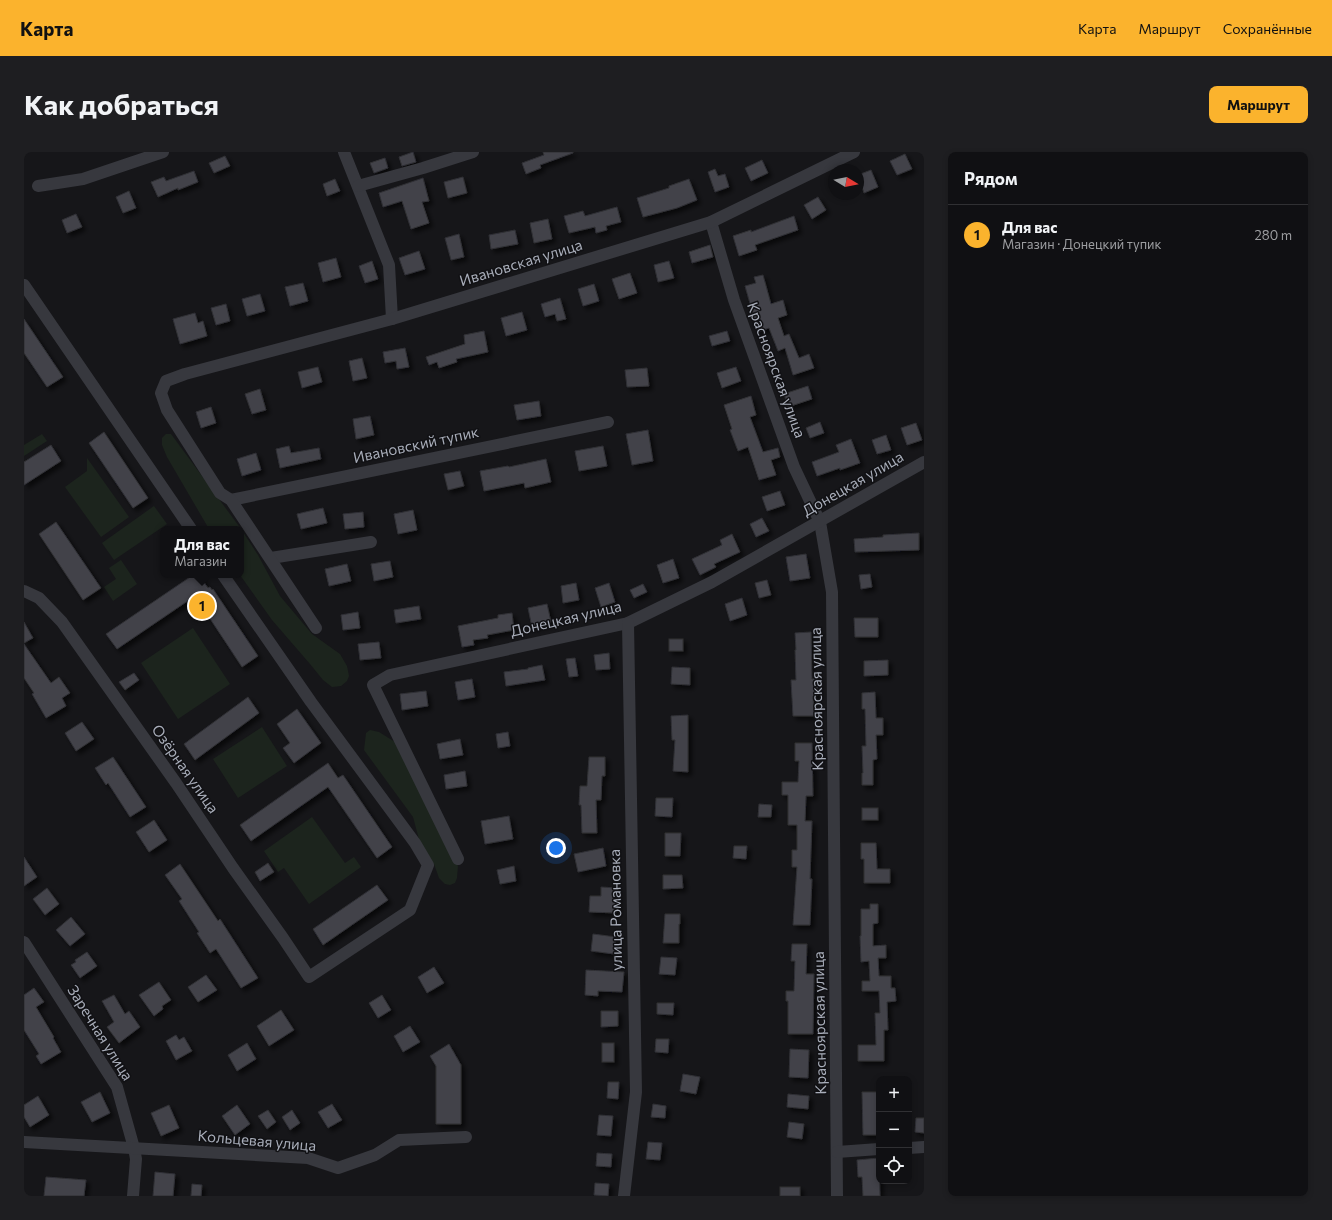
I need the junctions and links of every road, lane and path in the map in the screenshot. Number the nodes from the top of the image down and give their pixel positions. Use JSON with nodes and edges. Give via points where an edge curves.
{"nodes":[{"id":1,"x":162,"y":152,"type":"edge"},
{"id":2,"x":344,"y":152,"type":"edge"},
{"id":3,"x":473,"y":152,"type":"edge"},
{"id":4,"x":854,"y":152,"type":"edge"},
{"id":5,"x":38,"y":186,"type":"dead end"},
{"id":6,"x":358,"y":186,"type":"junction"},
{"id":7,"x":711,"y":222,"type":"junction"},
{"id":8,"x":24,"y":285,"type":"edge"},
{"id":9,"x":392,"y":319,"type":"junction"},
{"id":10,"x":608,"y":422,"type":"dead end"},
{"id":11,"x":924,"y":462,"type":"edge"},
{"id":12,"x":231,"y":500,"type":"junction"},
{"id":13,"x":820,"y":522,"type":"junction"},
{"id":14,"x":189,"y":526,"type":"edge"},
{"id":15,"x":371,"y":542,"type":"dead end"},
{"id":16,"x":271,"y":558,"type":"junction"},
{"id":17,"x":225,"y":578,"type":"edge"},
{"id":18,"x":24,"y":591,"type":"edge"},
{"id":19,"x":628,"y":622,"type":"junction"},
{"id":20,"x":316,"y":628,"type":"dead end"},
{"id":21,"x":458,"y":859,"type":"dead end"},
{"id":22,"x":24,"y":942,"type":"edge"},
{"id":23,"x":466,"y":1138,"type":"dead end"},
{"id":24,"x":24,"y":1142,"type":"edge"},
{"id":25,"x":924,"y":1147,"type":"edge"},
{"id":26,"x":134,"y":1148,"type":"junction"},
{"id":27,"x":912,"y":1148,"type":"edge"},
{"id":28,"x":876,"y":1149,"type":"edge"},
{"id":29,"x":837,"y":1152,"type":"junction"},
{"id":30,"x":133,"y":1196,"type":"edge"},
{"id":31,"x":624,"y":1196,"type":"edge"},
{"id":32,"x":837,"y":1196,"type":"edge"}],
"edges":[{"from":1,"to":5,"type":"street","via":[[83,179]]},
{"from":2,"to":6,"type":"street"},
{"from":3,"to":6,"type":"street"},
{"from":4,"to":7,"type":"street","name":"Ивановская улица"},
{"from":6,"to":9,"type":"street","via":[[389,265]]},
{"from":7,"to":9,"type":"street","name":"Ивановская улица"},
{"from":7,"to":13,"type":"street","name":"Красноярская улица","via":[[734,300],[794,467]]},
{"from":8,"to":14,"type":"street"},
{"from":9,"to":12,"type":"street","name":"Ивановская улица","via":[[166,381],[161,393],[167,410],[220,493]]},
{"from":10,"to":12,"type":"street","name":"Ивановский тупик"},
{"from":11,"to":13,"type":"street","name":"Донецкая улица"},
{"from":12,"to":16,"type":"street","name":"Ивановская улица"},
{"from":13,"to":19,"type":"street","name":"Донецкая улица","via":[[712,582]]},
{"from":13,"to":29,"type":"street","name":"Красноярская улица","via":[[832,592]]},
{"from":15,"to":16,"type":"street"},
{"from":16,"to":20,"type":"street","name":"Ивановская улица"},
{"from":17,"to":18,"type":"street","name":"Озёрная улица","via":[[428,865],[410,910],[309,977],[62,622],[39,598]]},
{"from":19,"to":21,"type":"street","name":"Донецкая улица","via":[[390,675],[373,685]]},
{"from":19,"to":31,"type":"street","name":"улица Романовка","via":[[636,1092]]},
{"from":22,"to":26,"type":"street","name":"Заречная улица","via":[[117,1087]]},
{"from":23,"to":26,"type":"street","name":"Кольцевая улица","via":[[399,1140],[375,1155],[338,1168],[308,1158]]},
{"from":24,"to":26,"type":"street","name":"Кольцевая улица"},
{"from":25,"to":27,"type":"street"},
{"from":26,"to":30,"type":"street","via":[[136,1159]]},
{"from":28,"to":29,"type":"street"},
{"from":29,"to":32,"type":"street","name":"Красноярская улица"}]}
